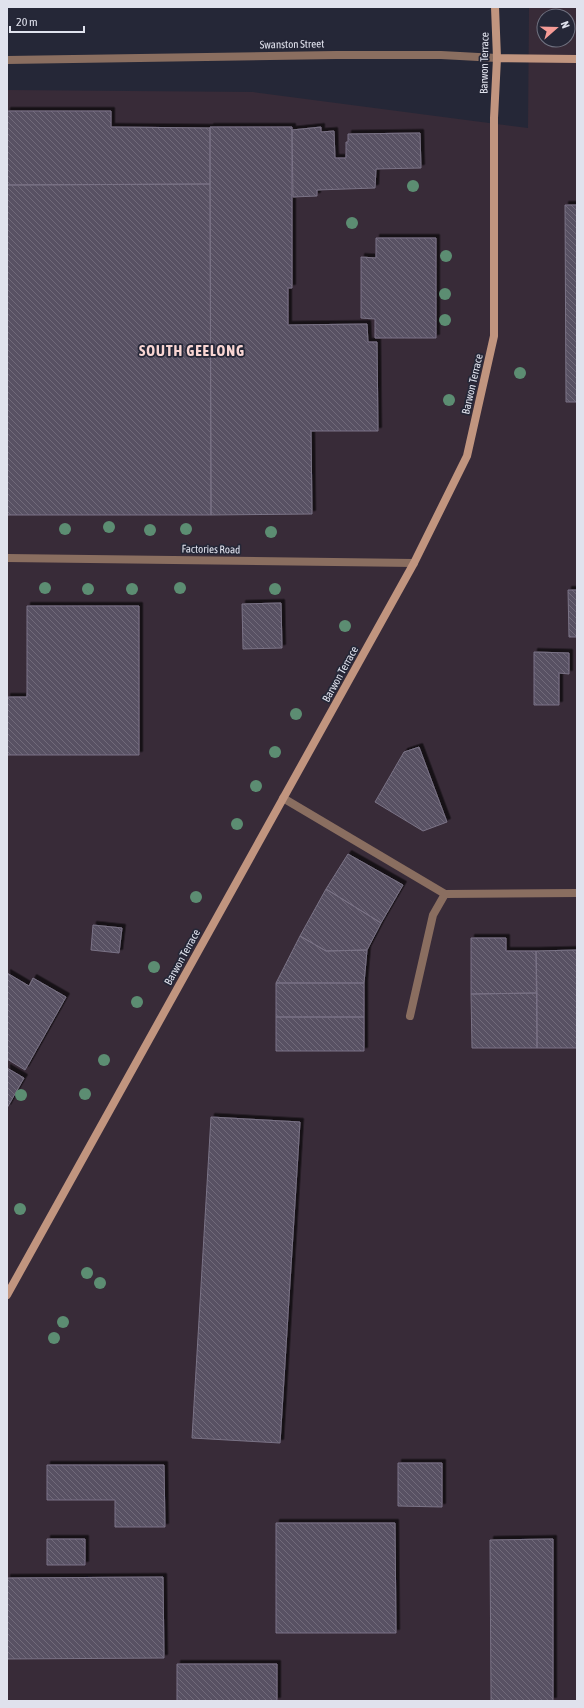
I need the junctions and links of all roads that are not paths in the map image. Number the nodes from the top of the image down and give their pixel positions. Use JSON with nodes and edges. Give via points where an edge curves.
{"nodes":[{"id":1,"x":495,"y":7,"type":"edge"},
{"id":2,"x":496,"y":58,"type":"junction"},
{"id":3,"x":577,"y":59,"type":"edge"},
{"id":4,"x":7,"y":60,"type":"edge"},
{"id":5,"x":7,"y":558,"type":"edge"},
{"id":6,"x":414,"y":563,"type":"junction"},
{"id":7,"x":283,"y":798,"type":"junction"},
{"id":8,"x":577,"y":893,"type":"edge"},
{"id":9,"x":445,"y":894,"type":"junction"},
{"id":10,"x":410,"y":1016,"type":"dead end"},
{"id":11,"x":7,"y":1295,"type":"edge"}],
"edges":[{"from":1,"to":2,"type":"street","name":"Barwon Terrace"},
{"from":2,"to":3,"type":"street","name":"Swanston Street"},
{"from":2,"to":4,"type":"street","name":"Swanston Street","via":[[336,55]]},
{"from":2,"to":6,"type":"street","name":"Barwon Terrace","via":[[494,336],[467,456]]},
{"from":5,"to":6,"type":"street","name":"Factories Road"},
{"from":6,"to":7,"type":"street","name":"Barwon Terrace"},
{"from":7,"to":9,"type":"street"},
{"from":7,"to":11,"type":"street","name":"Barwon Terrace"},
{"from":8,"to":9,"type":"street"},
{"from":9,"to":10,"type":"street","via":[[433,915]]}]}
